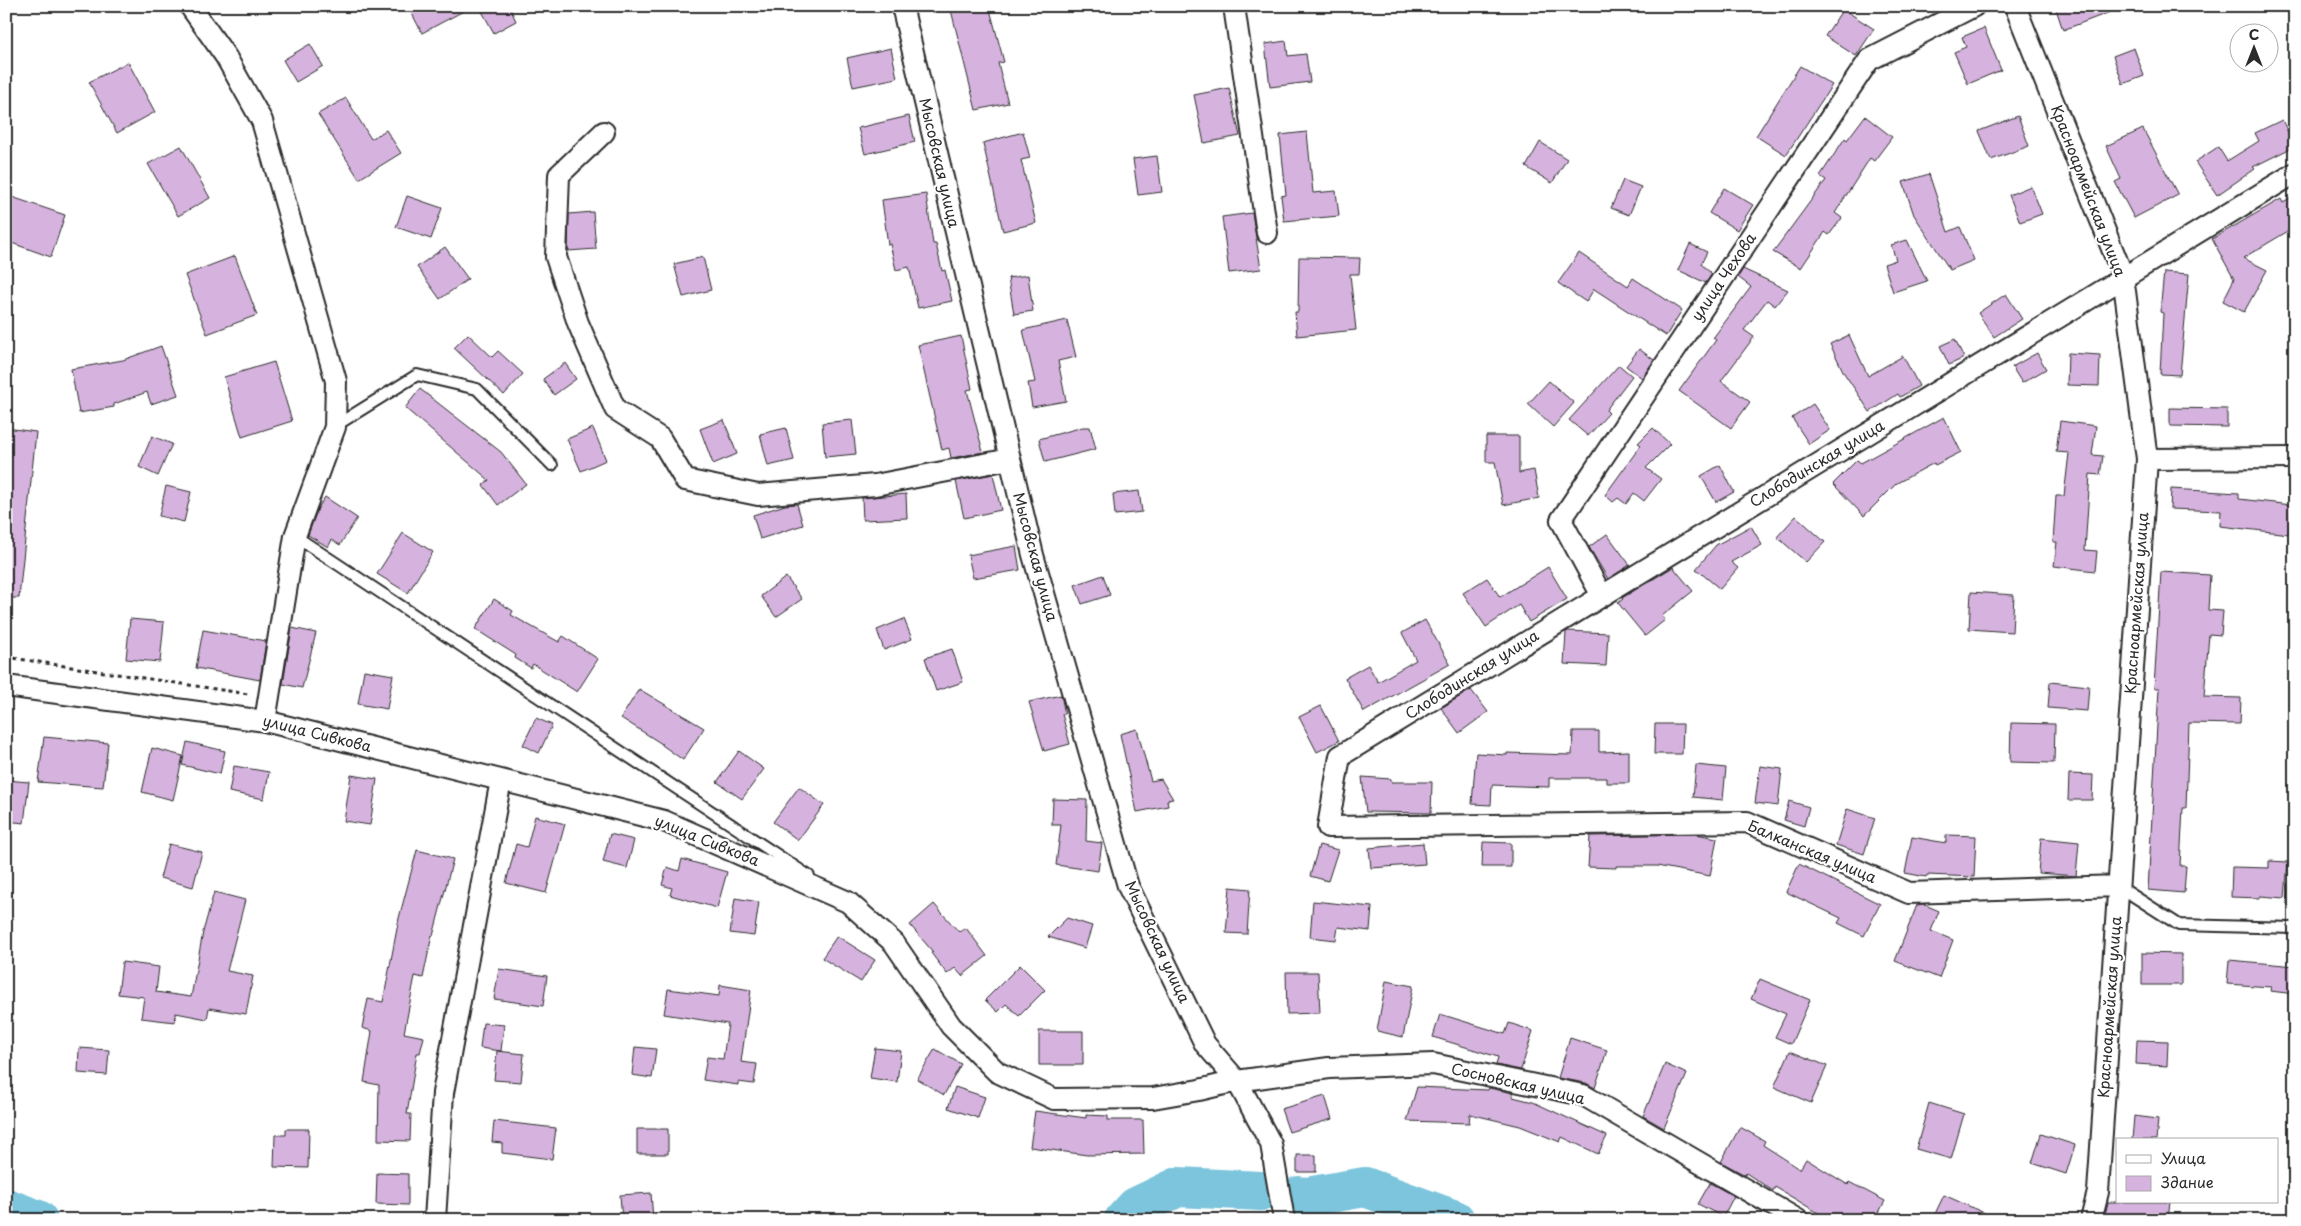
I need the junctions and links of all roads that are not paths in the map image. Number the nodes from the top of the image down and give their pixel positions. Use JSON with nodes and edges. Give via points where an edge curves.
{"nodes":[{"id":1,"x":190,"y":6,"type":"edge"},
{"id":2,"x":902,"y":6,"type":"edge"},
{"id":3,"x":1234,"y":6,"type":"edge"},
{"id":4,"x":1974,"y":6,"type":"edge"},
{"id":5,"x":2015,"y":6,"type":"edge"},
{"id":6,"x":604,"y":132,"type":"dead end"},
{"id":7,"x":2295,"y":173,"type":"edge"},
{"id":8,"x":1267,"y":233,"type":"dead end"},
{"id":9,"x":2124,"y":276,"type":"junction"},
{"id":10,"x":334,"y":427,"type":"junction"},
{"id":11,"x":2295,"y":458,"type":"edge"},
{"id":12,"x":1010,"y":459,"type":"junction"},
{"id":13,"x":2147,"y":459,"type":"junction"},
{"id":14,"x":552,"y":465,"type":"dead end"},
{"id":15,"x":295,"y":536,"type":"junction"},
{"id":16,"x":1602,"y":596,"type":"junction"},
{"id":17,"x":6,"y":686,"type":"edge"},
{"id":18,"x":265,"y":721,"type":"junction"},
{"id":19,"x":1340,"y":756,"type":"joint"},
{"id":20,"x":501,"y":780,"type":"junction"},
{"id":21,"x":2118,"y":886,"type":"junction"},
{"id":22,"x":848,"y":902,"type":"junction"},
{"id":23,"x":2295,"y":928,"type":"edge"},
{"id":24,"x":1237,"y":1081,"type":"junction"},
{"id":25,"x":435,"y":1220,"type":"edge"},
{"id":26,"x":1284,"y":1220,"type":"edge"},
{"id":27,"x":1798,"y":1220,"type":"edge"},
{"id":28,"x":2092,"y":1220,"type":"edge"}],
"edges":[{"from":1,"to":10,"type":"street","via":[[226,57],[262,122],[336,381]]},
{"from":2,"to":12,"type":"street","name":"Мысовская улица"},
{"from":3,"to":8,"type":"street"},
{"from":4,"to":16,"type":"street","name":"улица Чехова","via":[[1869,60],[1561,520]]},
{"from":5,"to":9,"type":"street","name":"Красноармейская улица"},
{"from":6,"to":12,"type":"street","via":[[559,175],[556,257],[578,323],[615,409],[660,438],[684,480],[758,494],[874,485]]},
{"from":7,"to":9,"type":"street","name":"Слободинская улица"},
{"from":9,"to":13,"type":"street","name":"Красноармейская улица"},
{"from":9,"to":16,"type":"street","name":"Слободинская улица"},
{"from":10,"to":14,"type":"lane","via":[[417,375],[477,389]]},
{"from":10,"to":15,"type":"street"},
{"from":11,"to":13,"type":"street"},
{"from":12,"to":24,"type":"street","name":"Мысовская улица","via":[[1033,555],[1128,886],[1206,1044]]},
{"from":13,"to":21,"type":"street","name":"Красноармейская улица"},
{"from":15,"to":18,"type":"street"},
{"from":15,"to":22,"type":"lane"},
{"from":16,"to":19,"type":"street","name":"Слободинская улица"},
{"from":17,"to":18,"type":"street","name":"улица Сивкова"},
{"from":18,"to":20,"type":"street","name":"улица Сивкова"},
{"from":19,"to":21,"type":"street","name":"Балканская улица","via":[[1328,827],[1747,822],[1909,892]]},
{"from":20,"to":22,"type":"street","name":"улица Сивкова","via":[[664,821]]},
{"from":20,"to":25,"type":"street","via":[[442,1093]]},
{"from":21,"to":23,"type":"lane","via":[[2178,925]]},
{"from":21,"to":28,"type":"street","name":"Красноармейская улица","via":[[2098,1192]]},
{"from":22,"to":24,"type":"street","name":"улица Сивкова","via":[[894,943],[951,1026],[997,1072],[1054,1099],[1153,1098]]},
{"from":24,"to":26,"type":"street","name":"Мысовская улица","via":[[1271,1144]]},
{"from":24,"to":27,"type":"street","name":"Сосновская улица","via":[[1329,1068],[1433,1064],[1583,1095]]}]}
